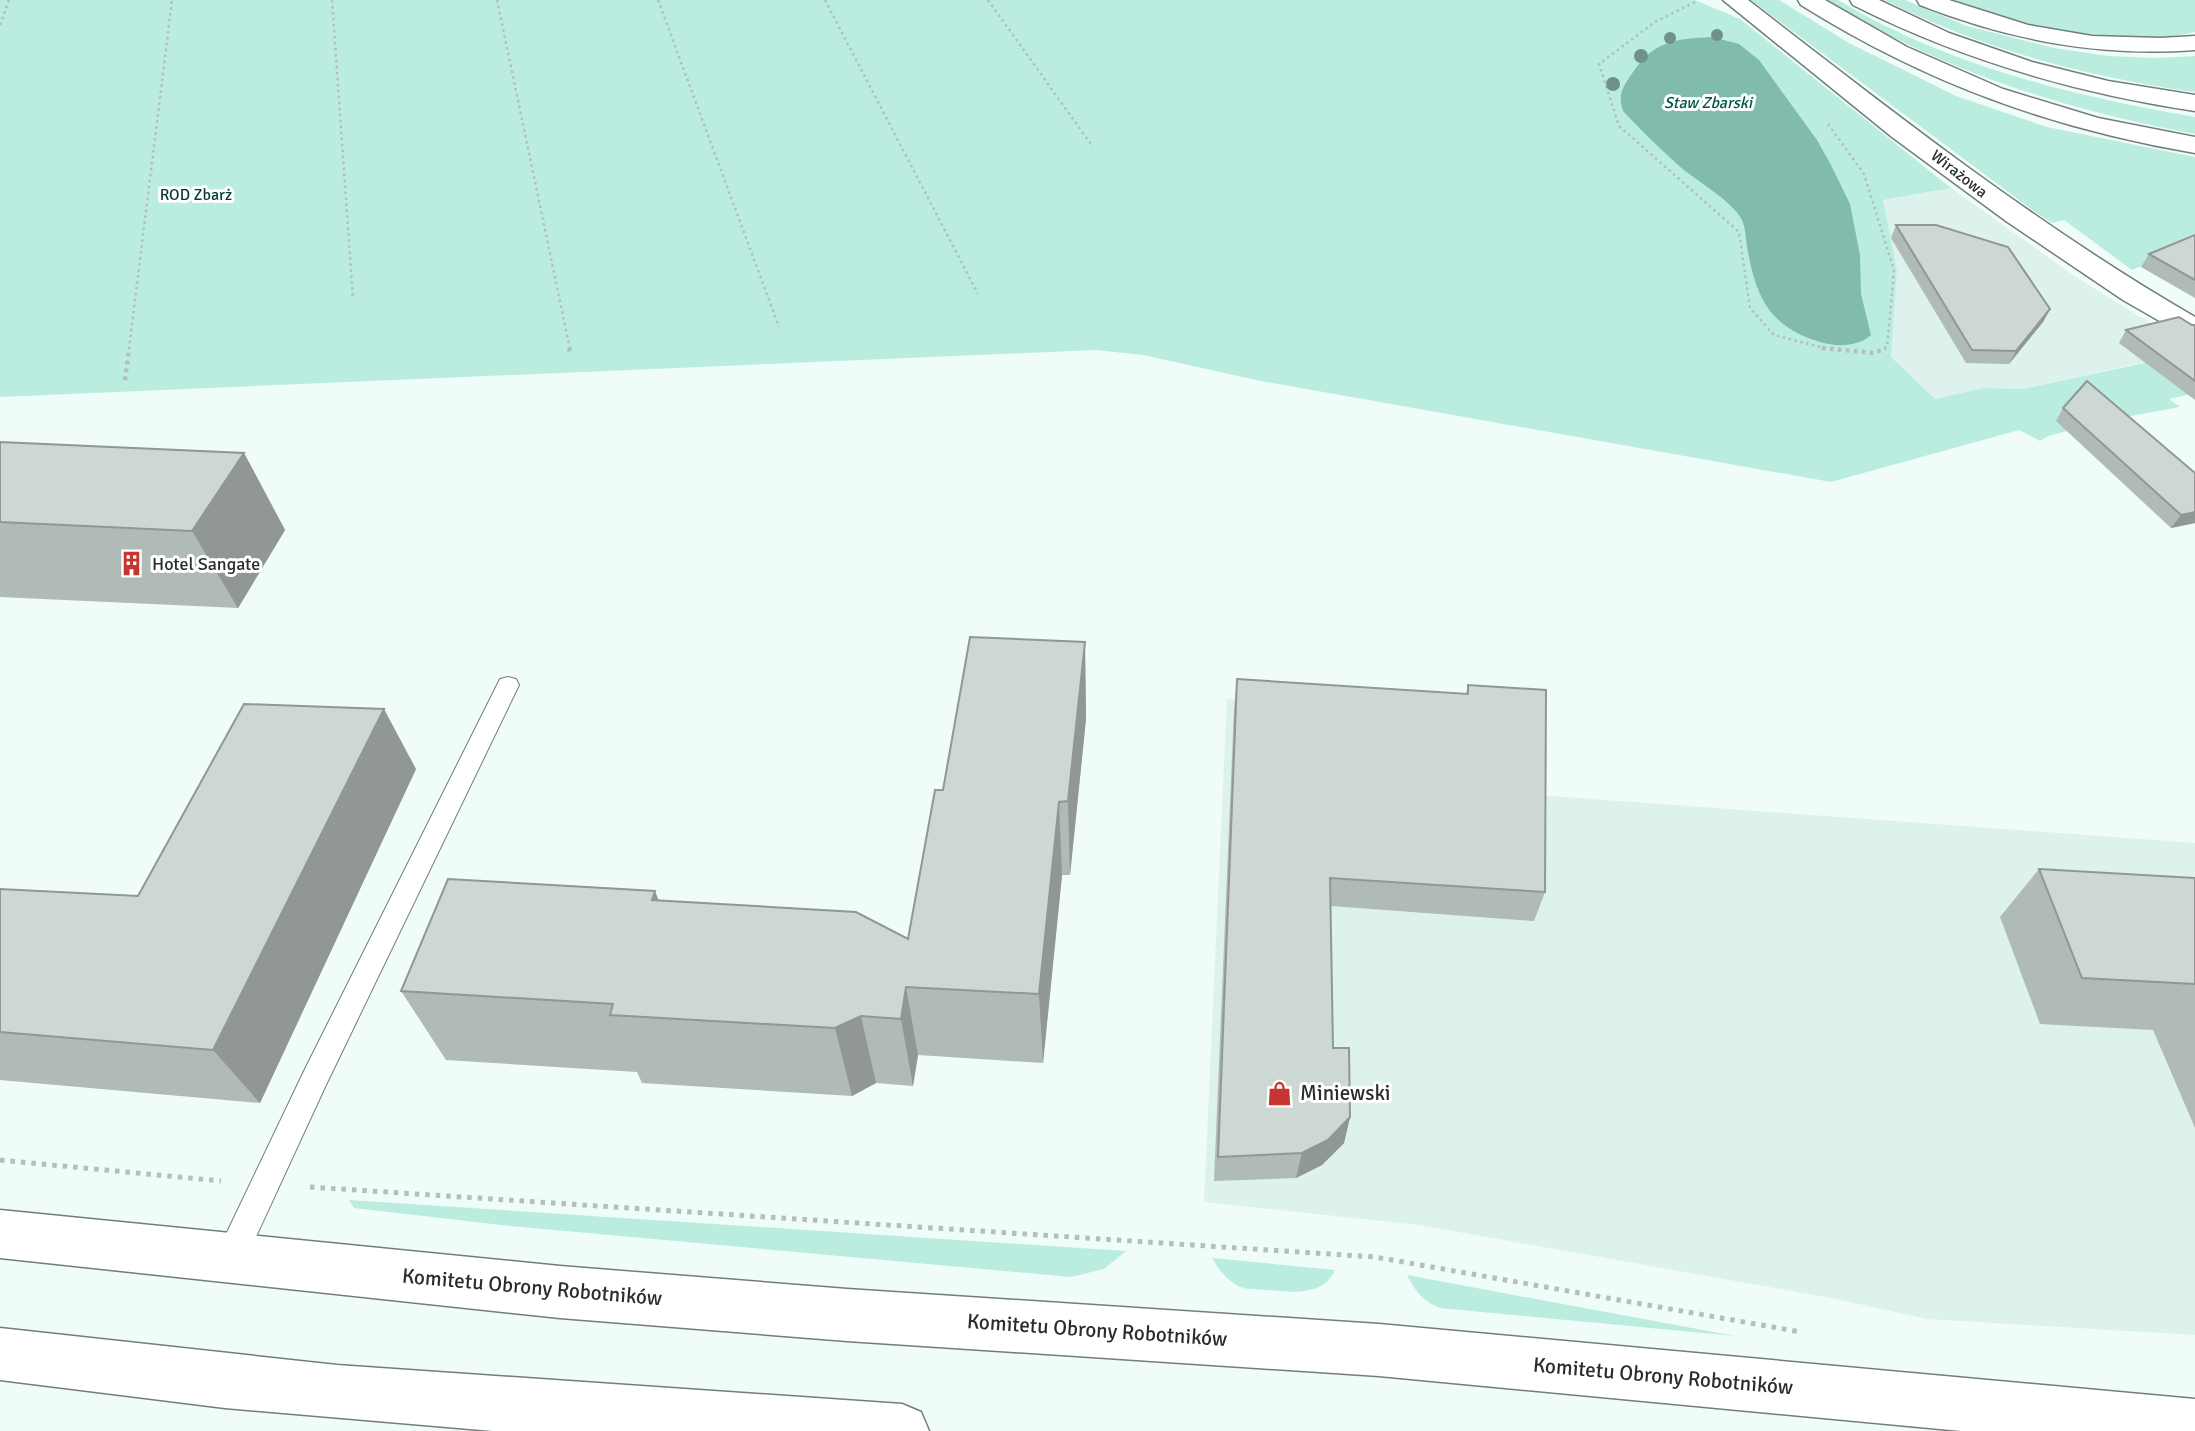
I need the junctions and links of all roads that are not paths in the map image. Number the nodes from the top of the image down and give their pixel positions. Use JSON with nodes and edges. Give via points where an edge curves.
{"nodes":[{"id":1,"x":1734,"y":0,"type":"edge"},
{"id":2,"x":1809,"y":0,"type":"edge"},
{"id":3,"x":1861,"y":0,"type":"edge"},
{"id":4,"x":1928,"y":0,"type":"edge"},
{"id":5,"x":2195,"y":43,"type":"edge"},
{"id":6,"x":2195,"y":103,"type":"edge"},
{"id":7,"x":2195,"y":145,"type":"edge"},
{"id":8,"x":2195,"y":329,"type":"edge"},
{"id":9,"x":508,"y":685,"type":"dead end"},
{"id":10,"x":0,"y":1234,"type":"edge"},
{"id":11,"x":231,"y":1257,"type":"junction"},
{"id":12,"x":0,"y":1354,"type":"edge"},
{"id":13,"x":2195,"y":1426,"type":"edge"},
{"id":14,"x":902,"y":1431,"type":"edge"}],
"edges":[{"from":1,"to":8,"type":"main road","name":"Wirażowa","via":[[1989,198]]},
{"from":2,"to":7,"type":"main road","via":[[1907,57],[1977,88],[2036,109]]},
{"from":3,"to":6,"type":"main road","via":[[1921,31],[2040,72],[2102,88]]},
{"from":4,"to":5,"type":"main road","via":[[2053,40],[2105,46]]},
{"from":9,"to":11,"type":"lane"},
{"from":10,"to":11,"type":"main road","name":"Komitetu Obrony Robotników"},
{"from":11,"to":13,"type":"main road","name":"Komitetu Obrony Robotników","via":[[574,1293],[1379,1350]]},
{"from":12,"to":14,"type":"main road","via":[[123,1371],[455,1403]]}]}
